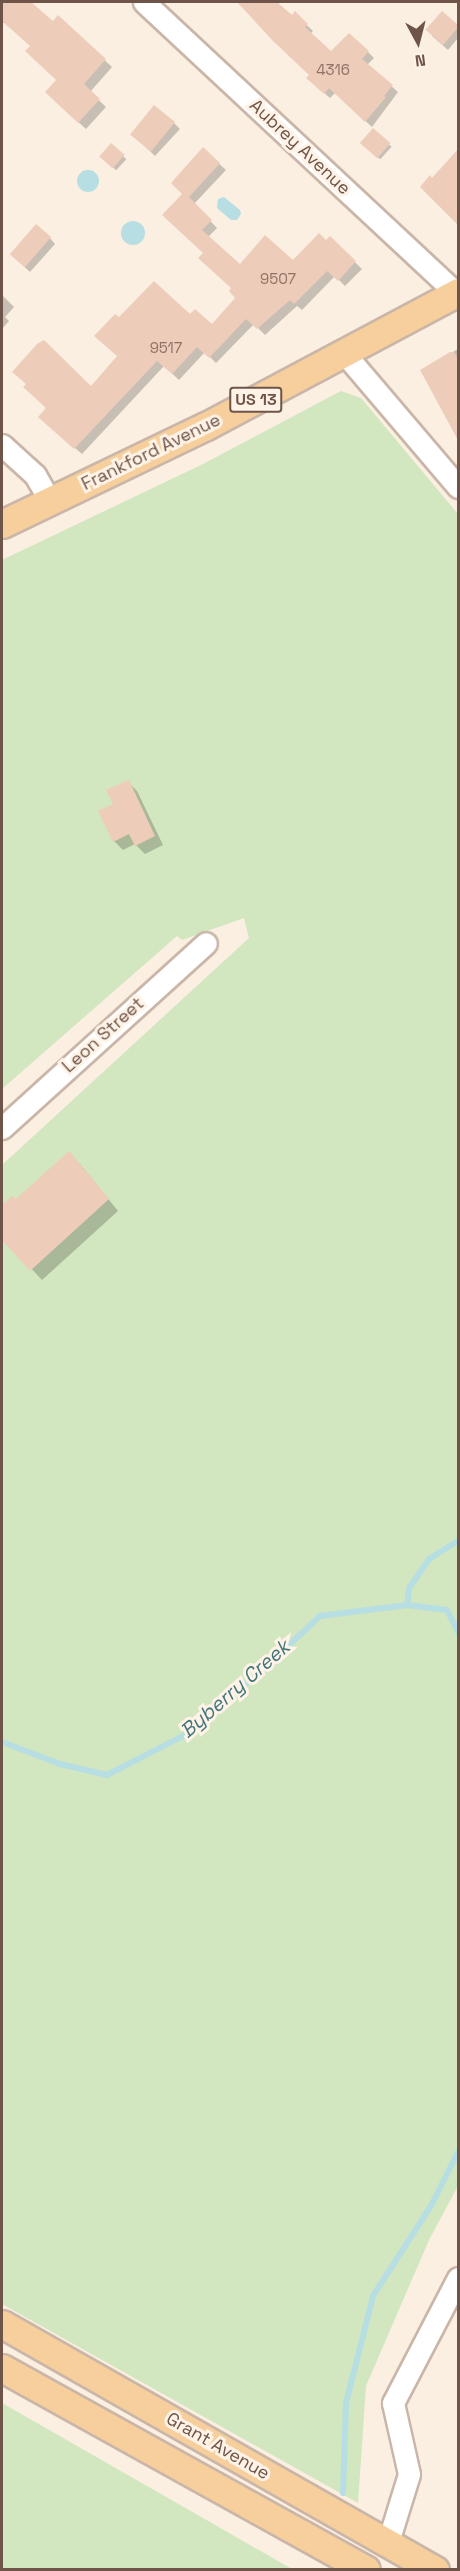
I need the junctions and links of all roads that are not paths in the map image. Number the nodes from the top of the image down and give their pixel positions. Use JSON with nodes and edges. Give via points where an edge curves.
{"nodes":[{"id":1,"x":144,"y":2,"type":"edge"},
{"id":2,"x":457,"y":292,"type":"edge"},
{"id":3,"x":344,"y":353,"type":"junction"},
{"id":4,"x":2,"y":445,"type":"edge"},
{"id":5,"x":459,"y":487,"type":"edge"},
{"id":6,"x":50,"y":501,"type":"junction"},
{"id":7,"x":2,"y":524,"type":"edge"},
{"id":8,"x":206,"y":943,"type":"dead end"},
{"id":9,"x":2,"y":1128,"type":"edge"},
{"id":10,"x":459,"y":2278,"type":"edge"},
{"id":11,"x":2,"y":2324,"type":"edge"},
{"id":12,"x":2,"y":2368,"type":"edge"},
{"id":13,"x":388,"y":2542,"type":"junction"},
{"id":14,"x":366,"y":2570,"type":"edge"},
{"id":15,"x":435,"y":2570,"type":"edge"}],
"edges":[{"from":1,"to":2,"type":"street","name":"Aubrey Avenue"},
{"from":2,"to":3,"type":"main road","name":"Frankford Avenue","number":"US 13"},
{"from":3,"to":5,"type":"street"},
{"from":3,"to":6,"type":"main road","name":"Frankford Avenue","number":"US 13","via":[[195,432]]},
{"from":4,"to":6,"type":"street","via":[[35,475]]},
{"from":6,"to":7,"type":"main road","name":"Frankford Avenue","number":"US 13"},
{"from":8,"to":9,"type":"street","name":"Leon Street"},
{"from":10,"to":13,"type":"street","via":[[393,2403],[409,2474]]},
{"from":11,"to":13,"type":"main road","name":"Grant Avenue"},
{"from":12,"to":14,"type":"main road","name":"Grant Avenue"},
{"from":13,"to":15,"type":"main road","name":"Grant Avenue"}]}
